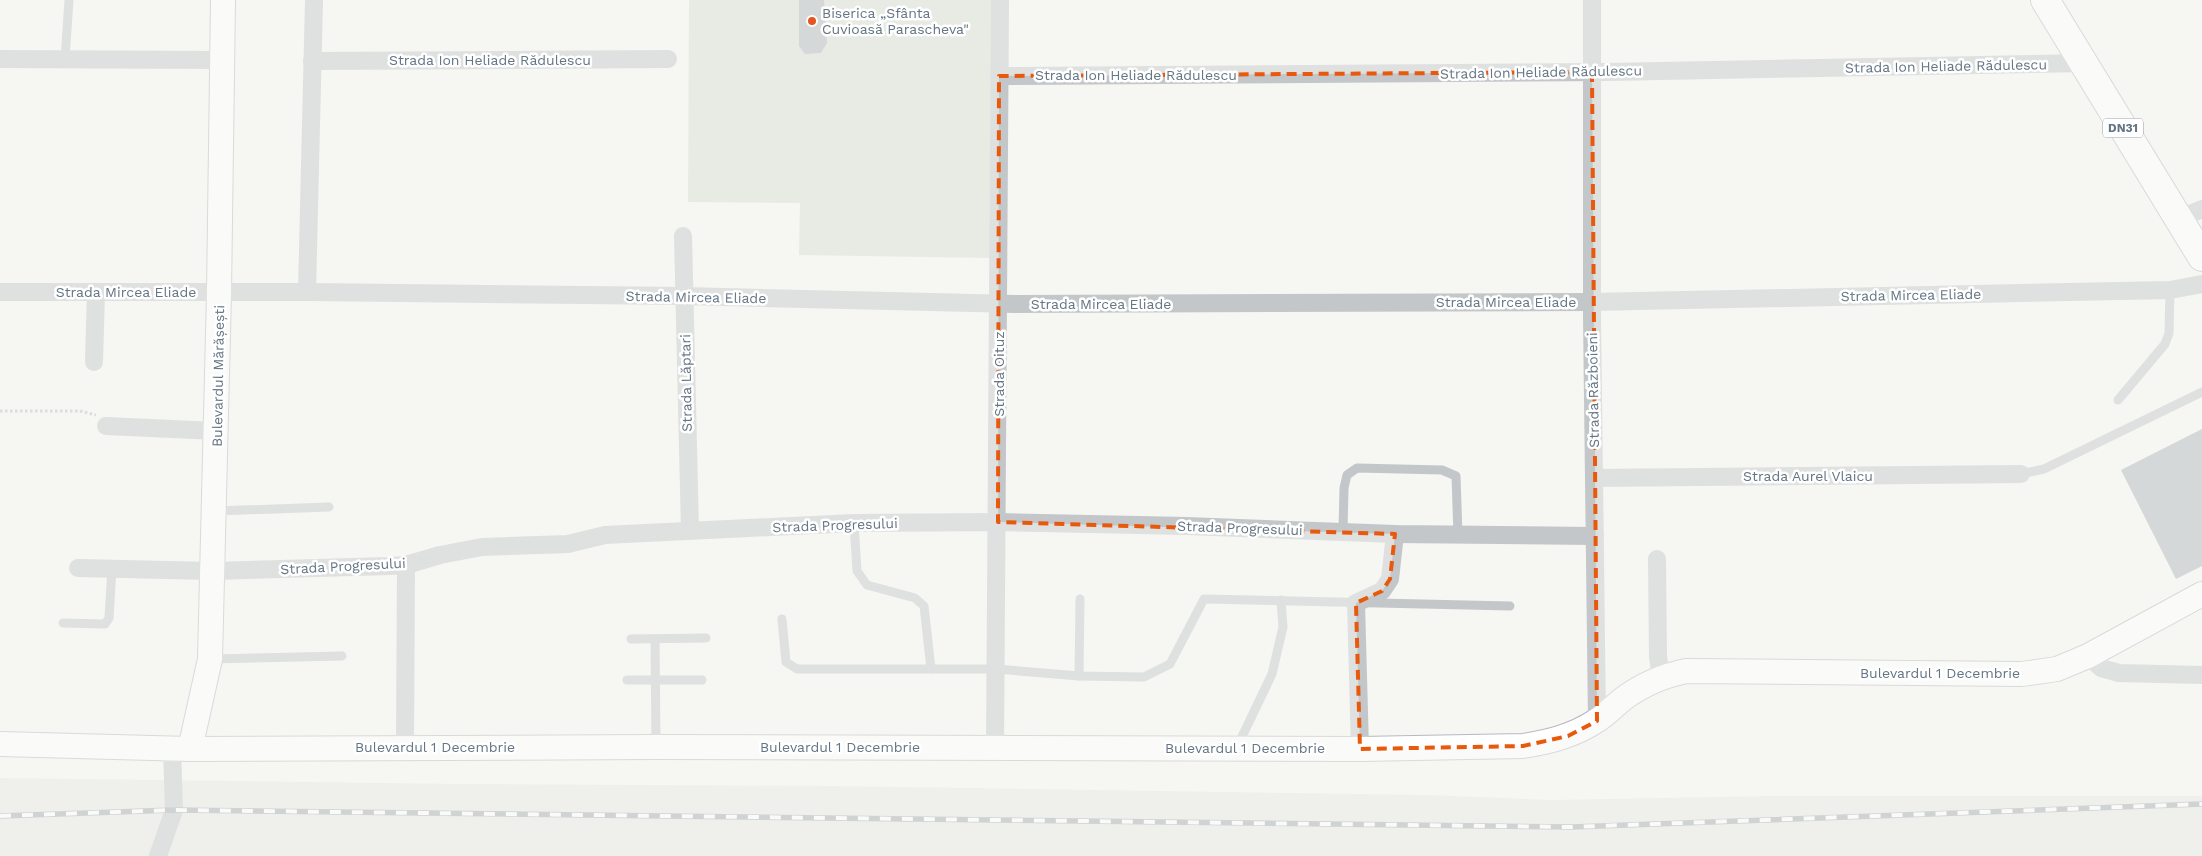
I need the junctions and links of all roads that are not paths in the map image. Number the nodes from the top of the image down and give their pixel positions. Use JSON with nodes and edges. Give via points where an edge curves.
{"nodes":[{"id":1,"x":69,"y":0,"type":"edge"},
{"id":2,"x":223,"y":0,"type":"edge"},
{"id":3,"x":314,"y":0,"type":"edge"},
{"id":4,"x":1000,"y":0,"type":"edge"},
{"id":5,"x":1592,"y":0,"type":"edge"},
{"id":6,"x":2045,"y":0,"type":"edge"},
{"id":7,"x":65,"y":59,"type":"junction"},
{"id":8,"x":668,"y":59,"type":"dead end"},
{"id":9,"x":0,"y":60,"type":"edge"},
{"id":10,"x":222,"y":60,"type":"junction"},
{"id":11,"x":312,"y":61,"type":"junction"},
{"id":12,"x":2083,"y":63,"type":"junction"},
{"id":13,"x":1592,"y":72,"type":"junction"},
{"id":14,"x":999,"y":76,"type":"junction"},
{"id":15,"x":2190,"y":214,"type":"edge"},
{"id":16,"x":683,"y":236,"type":"dead end"},
{"id":17,"x":2202,"y":257,"type":"edge"},
{"id":18,"x":2202,"y":284,"type":"edge"},
{"id":19,"x":2170,"y":290,"type":"junction"},
{"id":20,"x":0,"y":292,"type":"edge"},
{"id":21,"x":96,"y":292,"type":"junction"},
{"id":22,"x":307,"y":292,"type":"junction"},
{"id":23,"x":220,"y":293,"type":"junction"},
{"id":24,"x":684,"y":296,"type":"junction"},
{"id":25,"x":1592,"y":302,"type":"junction"},
{"id":26,"x":1000,"y":304,"type":"junction"},
{"id":27,"x":94,"y":362,"type":"dead end"},
{"id":28,"x":2202,"y":392,"type":"edge"},
{"id":29,"x":2118,"y":400,"type":"dead end"},
{"id":30,"x":106,"y":426,"type":"road end"},
{"id":31,"x":216,"y":431,"type":"junction"},
{"id":32,"x":2021,"y":474,"type":"joint"},
{"id":33,"x":1594,"y":478,"type":"junction"},
{"id":34,"x":329,"y":507,"type":"dead end"},
{"id":35,"x":215,"y":511,"type":"junction"},
{"id":36,"x":998,"y":522,"type":"junction"},
{"id":37,"x":854,"y":523,"type":"junction"},
{"id":38,"x":690,"y":530,"type":"junction"},
{"id":39,"x":1343,"y":531,"type":"junction"},
{"id":40,"x":1395,"y":534,"type":"junction"},
{"id":41,"x":1458,"y":535,"type":"junction"},
{"id":42,"x":1595,"y":536,"type":"junction"},
{"id":43,"x":1658,"y":560,"type":"dead end"},
{"id":44,"x":406,"y":565,"type":"junction"},
{"id":45,"x":78,"y":568,"type":"dead end"},
{"id":46,"x":112,"y":568,"type":"junction"},
{"id":47,"x":212,"y":571,"type":"junction"},
{"id":48,"x":2202,"y":594,"type":"edge"},
{"id":49,"x":1080,"y":599,"type":"dead end"},
{"id":50,"x":1281,"y":600,"type":"junction"},
{"id":51,"x":1356,"y":603,"type":"junction"},
{"id":52,"x":1510,"y":606,"type":"dead end"},
{"id":53,"x":782,"y":619,"type":"dead end"},
{"id":54,"x":63,"y":623,"type":"dead end"},
{"id":55,"x":631,"y":638,"type":"dead end"},
{"id":56,"x":706,"y":638,"type":"dead end"},
{"id":57,"x":655,"y":639,"type":"junction"},
{"id":58,"x":342,"y":656,"type":"dead end"},
{"id":59,"x":2088,"y":656,"type":"junction"},
{"id":60,"x":210,"y":659,"type":"junction"},
{"id":61,"x":931,"y":669,"type":"junction"},
{"id":62,"x":996,"y":669,"type":"junction"},
{"id":63,"x":2202,"y":675,"type":"edge"},
{"id":64,"x":1079,"y":676,"type":"junction"},
{"id":65,"x":1661,"y":676,"type":"junction"},
{"id":66,"x":627,"y":680,"type":"dead end"},
{"id":67,"x":654,"y":680,"type":"junction"},
{"id":68,"x":702,"y":680,"type":"dead end"},
{"id":69,"x":1597,"y":721,"type":"junction"},
{"id":70,"x":0,"y":744,"type":"edge"},
{"id":71,"x":656,"y":746,"type":"junction"},
{"id":72,"x":405,"y":747,"type":"junction"},
{"id":73,"x":1237,"y":747,"type":"junction"},
{"id":74,"x":995,"y":748,"type":"junction"},
{"id":75,"x":1360,"y":748,"type":"junction"},
{"id":76,"x":181,"y":749,"type":"junction"},
{"id":77,"x":158,"y":856,"type":"edge"}],
"edges":[{"from":1,"to":7,"type":"lane"},
{"from":2,"to":10,"type":"street","name":"Bulevardul Mărășești"},
{"from":3,"to":11,"type":"street"},
{"from":4,"to":14,"type":"street","name":"Strada Oituz"},
{"from":5,"to":13,"type":"street","name":"Strada Războieni"},
{"from":6,"to":12,"type":"main road","number":"DN31"},
{"from":7,"to":9,"type":"street"},
{"from":7,"to":10,"type":"street"},
{"from":8,"to":11,"type":"street","name":"Strada Ion Heliade Rădulescu"},
{"from":10,"to":23,"type":"street","name":"Bulevardul Mărășești"},
{"from":11,"to":22,"type":"street"},
{"from":12,"to":13,"type":"street","name":"Strada Ion Heliade Rădulescu"},
{"from":12,"to":15,"type":"main road","number":"DN31"},
{"from":13,"to":14,"type":"street","name":"Strada Ion Heliade Rădulescu"},
{"from":13,"to":25,"type":"street","name":"Strada Războieni"},
{"from":14,"to":26,"type":"street","name":"Strada Oituz"},
{"from":15,"to":17,"type":"main road","number":"DN31"},
{"from":16,"to":24,"type":"street","name":"Strada Lăptari"},
{"from":18,"to":19,"type":"street","name":"Strada Mircea Eliade"},
{"from":19,"to":25,"type":"street","name":"Strada Mircea Eliade"},
{"from":19,"to":29,"type":"lane","via":[[2169,333],[2165,344]]},
{"from":20,"to":21,"type":"street","name":"Strada Mircea Eliade"},
{"from":21,"to":23,"type":"street","name":"Strada Mircea Eliade"},
{"from":21,"to":27,"type":"street"},
{"from":22,"to":23,"type":"street","name":"Strada Mircea Eliade"},
{"from":22,"to":24,"type":"street","name":"Strada Mircea Eliade"},
{"from":23,"to":31,"type":"street","name":"Bulevardul Mărășești"},
{"from":24,"to":26,"type":"street","name":"Strada Mircea Eliade"},
{"from":24,"to":38,"type":"street","name":"Strada Lăptari"},
{"from":25,"to":26,"type":"street","name":"Strada Mircea Eliade"},
{"from":25,"to":33,"type":"street","name":"Strada Războieni"},
{"from":26,"to":36,"type":"street","name":"Strada Oituz"},
{"from":28,"to":32,"type":"lane","via":[[2044,469]]},
{"from":30,"to":31,"type":"street"},
{"from":31,"to":35,"type":"street","name":"Bulevardul Mărășești"},
{"from":32,"to":33,"type":"street","name":"Strada Aurel Vlaicu"},
{"from":33,"to":42,"type":"street","name":"Strada Războieni"},
{"from":34,"to":35,"type":"lane"},
{"from":35,"to":47,"type":"street","name":"Bulevardul Mărășești"},
{"from":36,"to":37,"type":"street","name":"Strada Progresului"},
{"from":36,"to":39,"type":"street","name":"Strada Progresului"},
{"from":36,"to":62,"type":"street","name":"Strada Oituz"},
{"from":37,"to":38,"type":"street","name":"Strada Progresului"},
{"from":37,"to":61,"type":"lane","via":[[857,571],[867,585],[915,598],[924,606]]},
{"from":38,"to":44,"type":"street","name":"Strada Progresului","via":[[605,535],[568,544],[482,546]]},
{"from":39,"to":40,"type":"street","name":"Strada Progresului"},
{"from":39,"to":41,"type":"lane","via":[[1344,488],[1347,475],[1357,468],[1442,470],[1456,476]]},
{"from":40,"to":41,"type":"street","name":"Strada Progresului"},
{"from":40,"to":51,"type":"street","via":[[1390,579],[1382,592]]},
{"from":41,"to":42,"type":"street","name":"Strada Progresului"},
{"from":42,"to":69,"type":"street","name":"Strada Războieni"},
{"from":43,"to":65,"type":"street","via":[[1658,657]]},
{"from":44,"to":47,"type":"street","name":"Strada Progresului"},
{"from":44,"to":72,"type":"street"},
{"from":45,"to":46,"type":"street","name":"Strada Progresului"},
{"from":46,"to":47,"type":"street","name":"Strada Progresului"},
{"from":46,"to":54,"type":"lane","via":[[110,618],[105,624]]},
{"from":47,"to":60,"type":"street","name":"Bulevardul Mărășești"},
{"from":48,"to":59,"type":"street","name":"Bulevardul 1 Decembrie"},
{"from":49,"to":64,"type":"lane"},
{"from":50,"to":51,"type":"lane"},
{"from":50,"to":64,"type":"lane","via":[[1204,599],[1170,664],[1144,676]]},
{"from":50,"to":73,"type":"lane","via":[[1283,627],[1272,674]]},
{"from":51,"to":52,"type":"lane"},
{"from":51,"to":75,"type":"street"},
{"from":53,"to":61,"type":"lane","via":[[786,662],[796,669]]},
{"from":55,"to":57,"type":"lane"},
{"from":56,"to":57,"type":"lane"},
{"from":57,"to":67,"type":"lane"},
{"from":58,"to":60,"type":"lane"},
{"from":59,"to":63,"type":"street","via":[[2101,668],[2119,674]]},
{"from":59,"to":65,"type":"street","name":"Bulevardul 1 Decembrie","via":[[2057,669],[2022,674],[1686,671]]},
{"from":60,"to":76,"type":"street","name":"Bulevardul Mărășești"},
{"from":61,"to":62,"type":"lane"},
{"from":62,"to":64,"type":"lane"},
{"from":62,"to":74,"type":"street","name":"Strada Oituz"},
{"from":65,"to":69,"type":"street","name":"Bulevardul 1 Decembrie","via":[[1640,687]]},
{"from":66,"to":67,"type":"lane"},
{"from":67,"to":68,"type":"lane"},
{"from":67,"to":71,"type":"lane"},
{"from":69,"to":75,"type":"street","name":"Bulevardul 1 Decembrie","via":[[1568,736],[1523,746]]},
{"from":70,"to":76,"type":"street","name":"Bulevardul 1 Decembrie"},
{"from":71,"to":72,"type":"street","name":"Bulevardul 1 Decembrie"},
{"from":71,"to":74,"type":"street","name":"Bulevardul 1 Decembrie"},
{"from":72,"to":76,"type":"street","name":"Bulevardul 1 Decembrie"},
{"from":73,"to":74,"type":"street","name":"Bulevardul 1 Decembrie"},
{"from":73,"to":75,"type":"street","name":"Bulevardul 1 Decembrie"},
{"from":76,"to":77,"type":"street","via":[[174,810]]}]}
